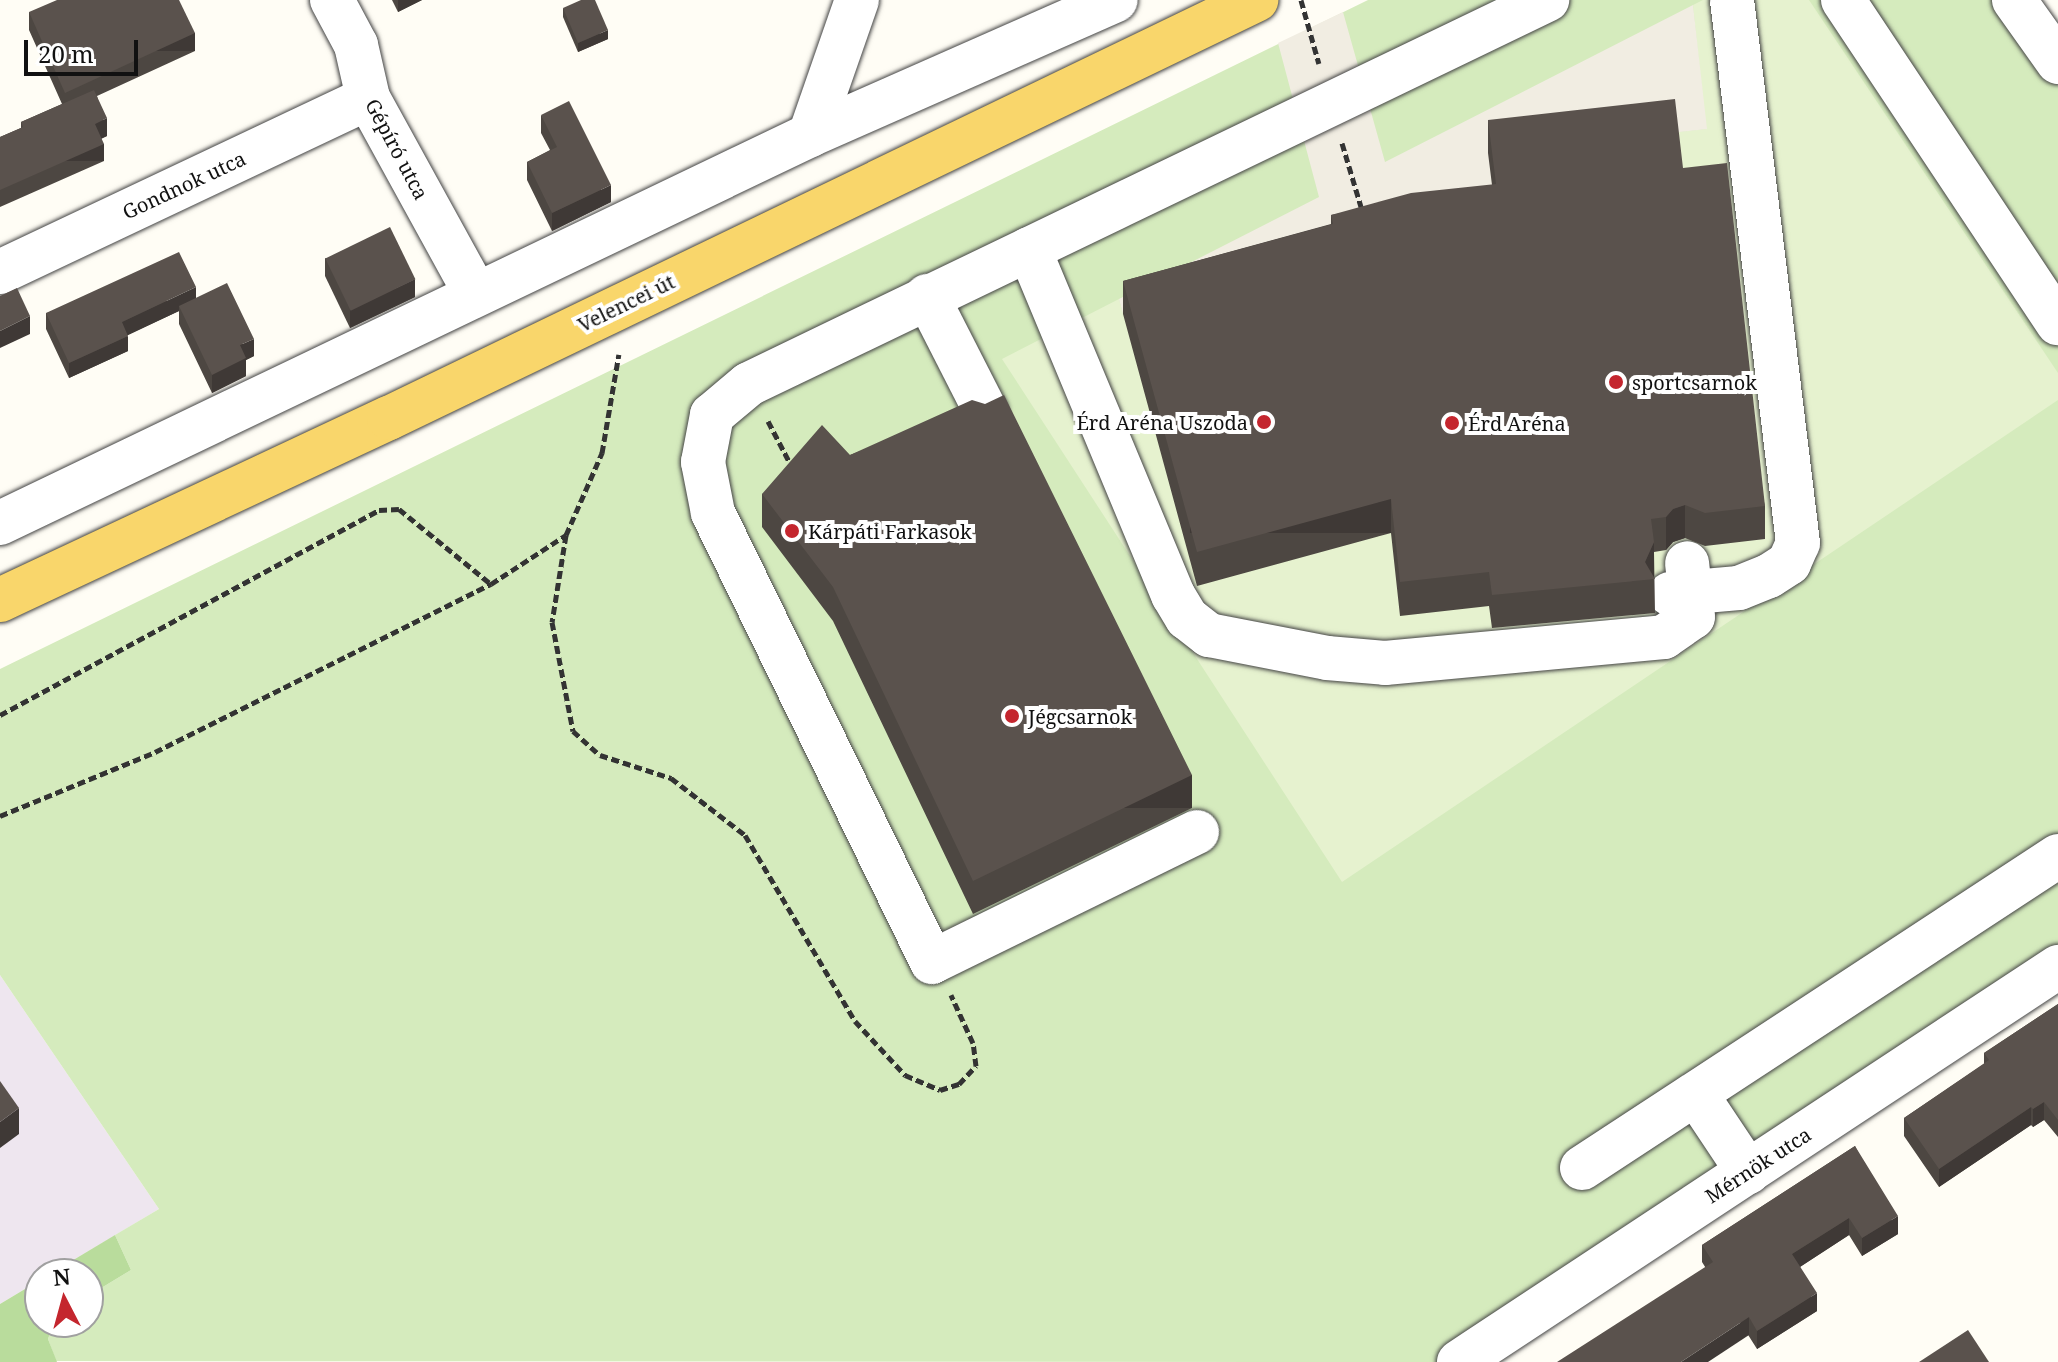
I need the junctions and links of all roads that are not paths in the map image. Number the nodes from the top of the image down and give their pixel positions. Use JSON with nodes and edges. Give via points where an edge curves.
{"nodes":[{"id":1,"x":332,"y":0,"type":"edge"},
{"id":2,"x":857,"y":0,"type":"edge"},
{"id":3,"x":1116,"y":0,"type":"edge"},
{"id":4,"x":1547,"y":0,"type":"edge"},
{"id":5,"x":1732,"y":0,"type":"edge"},
{"id":6,"x":1843,"y":0,"type":"edge"},
{"id":7,"x":1250,"y":1,"type":"edge"},
{"id":8,"x":2034,"y":9,"type":"edge"},
{"id":9,"x":2058,"y":62,"type":"edge"},
{"id":10,"x":368,"y":98,"type":"junction"},
{"id":11,"x":810,"y":135,"type":"junction"},
{"id":12,"x":1029,"y":249,"type":"junction"},
{"id":13,"x":0,"y":272,"type":"edge"},
{"id":14,"x":475,"y":293,"type":"junction"},
{"id":15,"x":927,"y":296,"type":"junction"},
{"id":16,"x":2058,"y":323,"type":"edge"},
{"id":17,"x":986,"y":412,"type":"edge"},
{"id":18,"x":0,"y":523,"type":"edge"},
{"id":19,"x":0,"y":600,"type":"edge"},
{"id":20,"x":1197,"y":832,"type":"dead end"},
{"id":21,"x":2058,"y":856,"type":"edge"},
{"id":22,"x":2058,"y":967,"type":"edge"},
{"id":23,"x":1696,"y":1094,"type":"junction"},
{"id":24,"x":1582,"y":1168,"type":"dead end"},
{"id":25,"x":1748,"y":1172,"type":"junction"},
{"id":26,"x":1459,"y":1362,"type":"edge"}],
"edges":[{"from":1,"to":10,"type":"street","name":"Gépíró utca","via":[[356,45]]},
{"from":2,"to":11,"type":"street"},
{"from":3,"to":11,"type":"street"},
{"from":4,"to":12,"type":"street"},
{"from":5,"to":12,"type":"street","via":[[1798,543],[1789,563],[1739,588],[1683,583],[1693,617],[1664,637],[1385,663],[1327,658],[1209,635],[1187,618],[1173,595]]},
{"from":6,"to":16,"type":"street"},
{"from":7,"to":19,"type":"main road","name":"Velencei út"},
{"from":8,"to":9,"type":"street"},
{"from":10,"to":13,"type":"street","name":"Gondnok utca"},
{"from":10,"to":14,"type":"street","name":"Gépíró utca"},
{"from":11,"to":14,"type":"street"},
{"from":12,"to":15,"type":"street"},
{"from":14,"to":18,"type":"street"},
{"from":15,"to":17,"type":"street"},
{"from":15,"to":20,"type":"street","via":[[749,384],[712,415],[703,462],[713,513],[932,962]]},
{"from":21,"to":23,"type":"street"},
{"from":22,"to":25,"type":"street","name":"Mérnök utca"},
{"from":23,"to":24,"type":"street"},
{"from":23,"to":25,"type":"street"},
{"from":25,"to":26,"type":"street","name":"Mérnök utca"}]}
